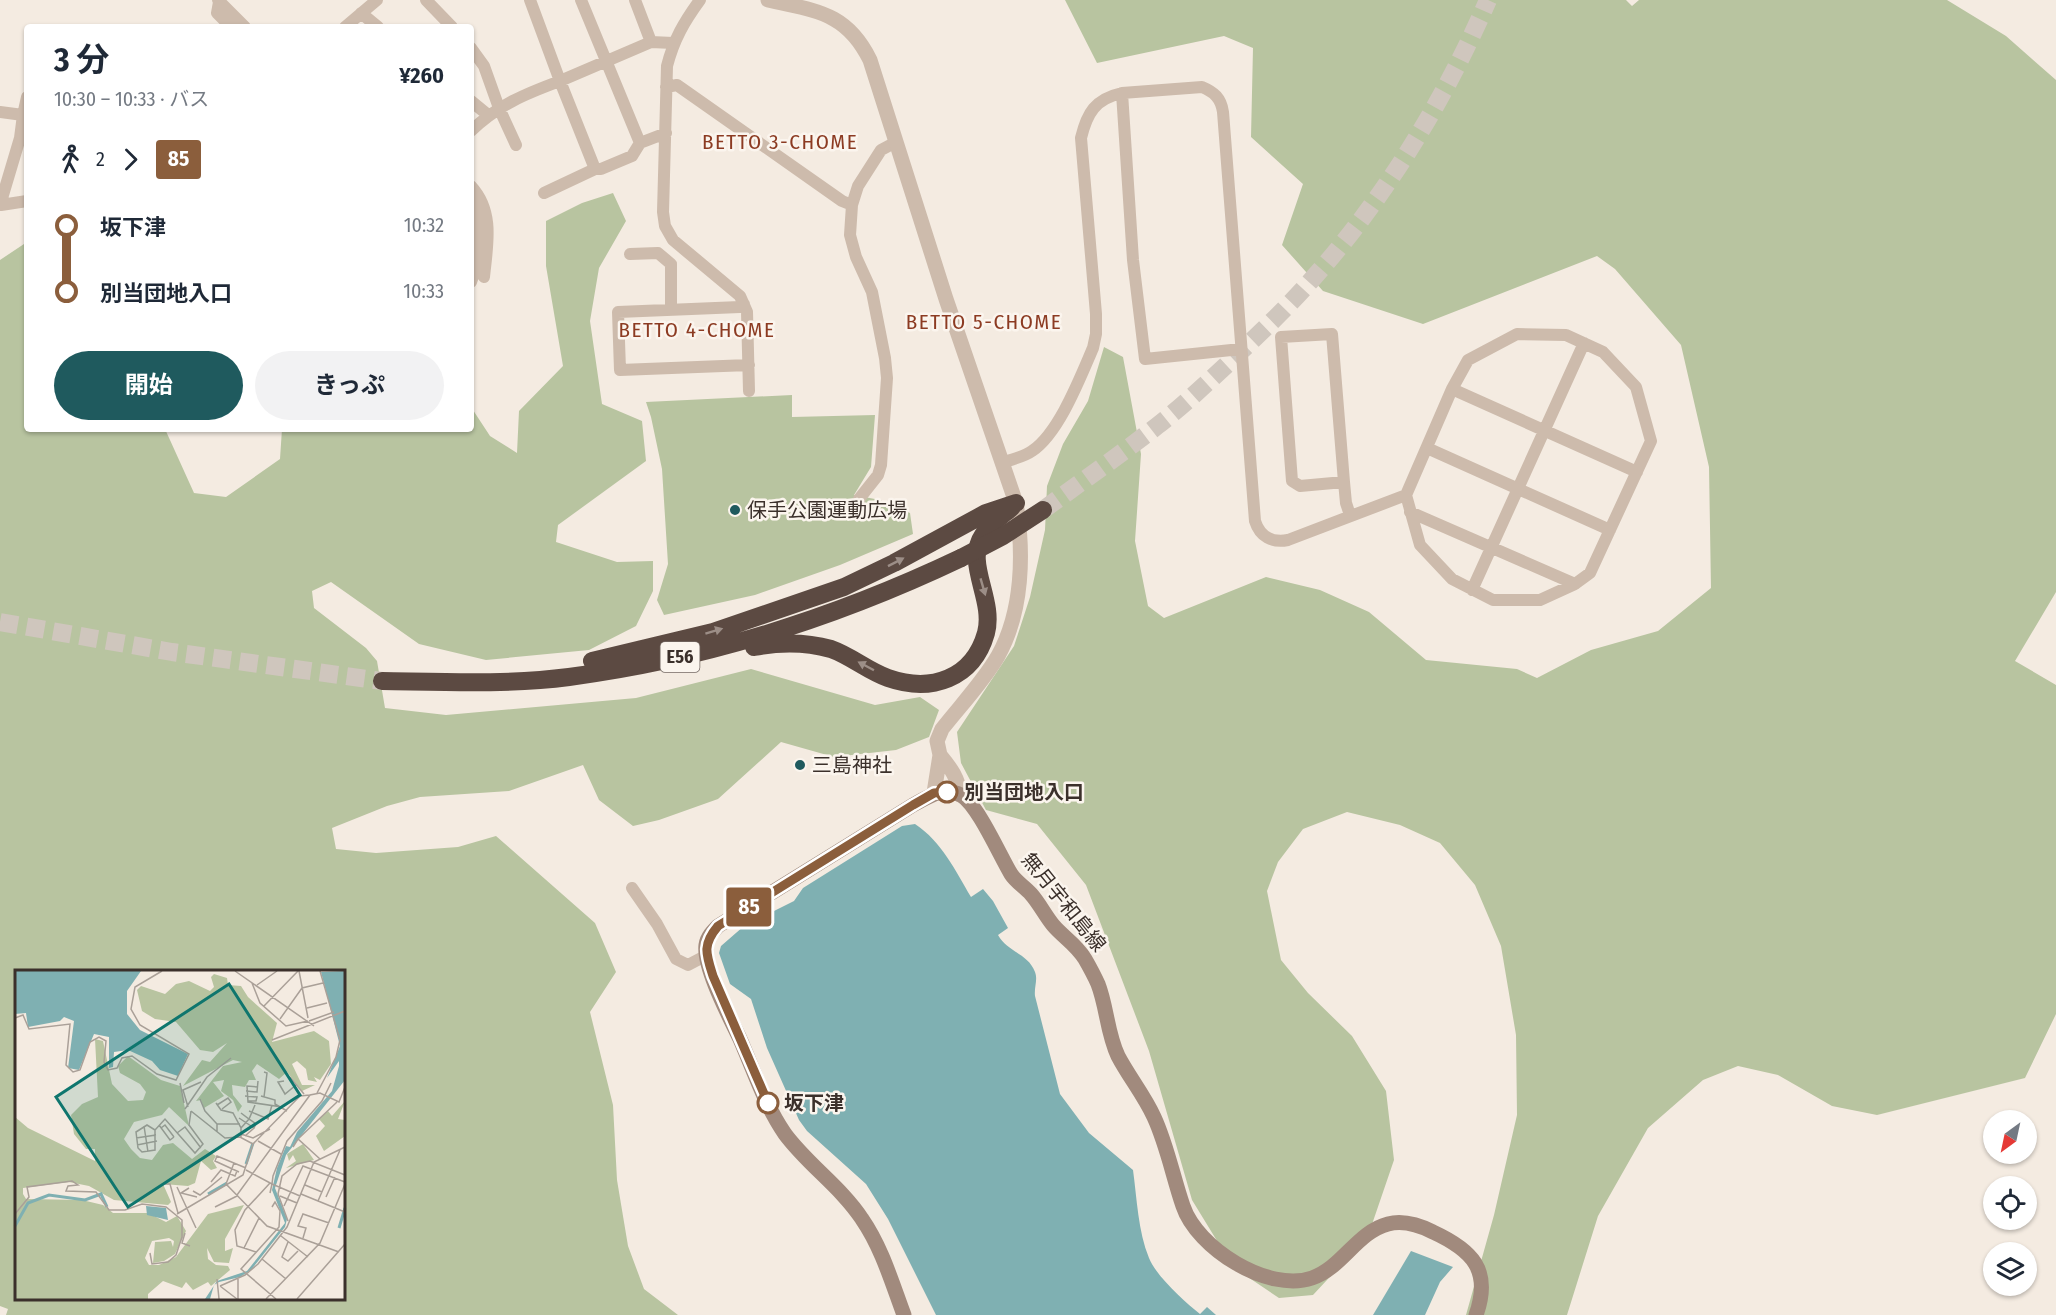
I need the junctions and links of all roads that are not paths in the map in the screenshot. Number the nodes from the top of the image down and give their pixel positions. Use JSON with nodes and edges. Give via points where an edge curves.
{"nodes":[{"id":1,"x":377,"y":0,"type":"edge"},
{"id":2,"x":426,"y":0,"type":"edge"},
{"id":3,"x":530,"y":0,"type":"edge"},
{"id":4,"x":581,"y":0,"type":"edge"},
{"id":5,"x":634,"y":0,"type":"edge"},
{"id":6,"x":700,"y":0,"type":"edge"},
{"id":7,"x":768,"y":0,"type":"edge"},
{"id":8,"x":219,"y":1,"type":"edge"},
{"id":9,"x":361,"y":14,"type":"junction"},
{"id":10,"x":228,"y":24,"type":"edge"},
{"id":11,"x":241,"y":24,"type":"edge"},
{"id":12,"x":349,"y":24,"type":"edge"},
{"id":13,"x":374,"y":24,"type":"edge"},
{"id":14,"x":449,"y":24,"type":"edge"},
{"id":15,"x":651,"y":42,"type":"junction"},
{"id":16,"x":673,"y":43,"type":"junction"},
{"id":17,"x":474,"y":52,"type":"edge"},
{"id":18,"x":606,"y":61,"type":"junction"},
{"id":19,"x":560,"y":81,"type":"junction"},
{"id":20,"x":666,"y":87,"type":"junction"},
{"id":21,"x":1122,"y":93,"type":"junction"},
{"id":22,"x":474,"y":103,"type":"edge"},
{"id":23,"x":499,"y":108,"type":"junction"},
{"id":24,"x":24,"y":110,"type":"edge"},
{"id":25,"x":0,"y":112,"type":"edge"},
{"id":26,"x":23,"y":115,"type":"junction"},
{"id":27,"x":488,"y":115,"type":"junction"},
{"id":28,"x":474,"y":128,"type":"edge"},
{"id":29,"x":666,"y":133,"type":"junction"},
{"id":30,"x":896,"y":142,"type":"junction"},
{"id":31,"x":640,"y":143,"type":"junction"},
{"id":32,"x":516,"y":145,"type":"dead end"},
{"id":33,"x":595,"y":169,"type":"junction"},
{"id":34,"x":474,"y":190,"type":"edge"},
{"id":35,"x":544,"y":193,"type":"dead end"},
{"id":36,"x":24,"y":201,"type":"edge"},
{"id":37,"x":1,"y":205,"type":"edge"},
{"id":38,"x":852,"y":205,"type":"junction"},
{"id":39,"x":474,"y":212,"type":"edge"},
{"id":40,"x":474,"y":232,"type":"edge"},
{"id":41,"x":630,"y":255,"type":"dead end"},
{"id":42,"x":474,"y":274,"type":"edge"},
{"id":43,"x":484,"y":277,"type":"dead end"},
{"id":44,"x":744,"y":304,"type":"junction"},
{"id":45,"x":671,"y":310,"type":"junction"},
{"id":46,"x":1584,"y":343,"type":"junction"},
{"id":47,"x":1241,"y":349,"type":"junction"},
{"id":48,"x":749,"y":365,"type":"junction"},
{"id":49,"x":1452,"y":389,"type":"junction"},
{"id":50,"x":749,"y":391,"type":"dead end"},
{"id":51,"x":1545,"y":430,"type":"junction"},
{"id":52,"x":1427,"y":448,"type":"junction"},
{"id":53,"x":1002,"y":463,"type":"junction"},
{"id":54,"x":1638,"y":472,"type":"junction"},
{"id":55,"x":1344,"y":482,"type":"junction"},
{"id":56,"x":1519,"y":490,"type":"junction"},
{"id":57,"x":1406,"y":495,"type":"junction"},
{"id":58,"x":1016,"y":503,"type":"junction"},
{"id":59,"x":859,"y":506,"type":"dead end"},
{"id":60,"x":1043,"y":510,"type":"tunnel mouth"},
{"id":61,"x":1410,"y":512,"type":"junction"},
{"id":62,"x":1350,"y":515,"type":"junction"},
{"id":63,"x":1610,"y":530,"type":"junction"},
{"id":64,"x":1492,"y":548,"type":"junction"},
{"id":65,"x":1575,"y":584,"type":"junction"},
{"id":66,"x":1472,"y":590,"type":"junction"},
{"id":67,"x":687,"y":656,"type":"junction"},
{"id":68,"x":382,"y":681,"type":"tunnel mouth"},
{"id":69,"x":472,"y":682,"type":"junction"},
{"id":70,"x":940,"y":755,"type":"junction"},
{"id":71,"x":934,"y":793,"type":"junction"},
{"id":72,"x":960,"y":795,"type":"junction"},
{"id":73,"x":632,"y":888,"type":"dead end"},
{"id":74,"x":706,"y":955,"type":"junction"},
{"id":75,"x":904,"y":1315,"type":"edge"},
{"id":76,"x":1476,"y":1315,"type":"edge"}],
"edges":[{"from":1,"to":9,"type":"street"},
{"from":2,"to":14,"type":"street"},
{"from":3,"to":19,"type":"street"},
{"from":4,"to":18,"type":"street"},
{"from":5,"to":15,"type":"street"},
{"from":6,"to":16,"type":"street"},
{"from":7,"to":30,"type":"street","via":[[813,9],[848,30],[870,60]]},
{"from":8,"to":10,"type":"street","via":[[217,13]]},
{"from":8,"to":11,"type":"street"},
{"from":9,"to":12,"type":"street"},
{"from":9,"to":13,"type":"street"},
{"from":15,"to":16,"type":"street"},
{"from":15,"to":18,"type":"street"},
{"from":16,"to":20,"type":"street"},
{"from":17,"to":23,"type":"street","via":[[484,66]]},
{"from":18,"to":19,"type":"street"},
{"from":18,"to":31,"type":"street"},
{"from":19,"to":23,"type":"street"},
{"from":19,"to":33,"type":"street"},
{"from":20,"to":29,"type":"street"},
{"from":20,"to":38,"type":"street","via":[[677,85]]},
{"from":21,"to":47,"type":"street","via":[[1202,87],[1218,98],[1223,112]]},
{"from":21,"to":47,"type":"street","via":[[1133,260],[1145,359]]},
{"from":21,"to":53,"type":"street","via":[[1096,105],[1086,119],[1081,138],[1096,314],[1093,348],[1044,442],[1031,452]]},
{"from":22,"to":27,"type":"street"},
{"from":23,"to":27,"type":"street"},
{"from":23,"to":32,"type":"street"},
{"from":24,"to":26,"type":"street"},
{"from":25,"to":26,"type":"street"},
{"from":26,"to":37,"type":"street"},
{"from":27,"to":28,"type":"street"},
{"from":29,"to":31,"type":"street"},
{"from":29,"to":44,"type":"street","via":[[665,226],[674,240],[740,296]]},
{"from":30,"to":38,"type":"street","via":[[878,154],[858,186]]},
{"from":30,"to":53,"type":"street"},
{"from":31,"to":33,"type":"street","via":[[632,156]]},
{"from":33,"to":35,"type":"street"},
{"from":34,"to":43,"type":"street","via":[[483,201],[487,220]]},
{"from":36,"to":37,"type":"street"},
{"from":38,"to":59,"type":"street","via":[[850,235],[872,292],[887,378],[881,465],[878,475],[858,498]]},
{"from":39,"to":40,"type":"street"},
{"from":40,"to":42,"type":"street"},
{"from":41,"to":45,"type":"street","via":[[658,253],[671,264]]},
{"from":44,"to":45,"type":"street"},
{"from":44,"to":48,"type":"street"},
{"from":45,"to":48,"type":"street","via":[[618,312],[620,370]]},
{"from":46,"to":49,"type":"street","via":[[1566,335],[1517,334],[1468,360]]},
{"from":46,"to":51,"type":"street"},
{"from":46,"to":54,"type":"street","via":[[1604,352],[1635,387],[1651,441]]},
{"from":47,"to":62,"type":"street","via":[[1257,528],[1280,542]]},
{"from":48,"to":50,"type":"street"},
{"from":49,"to":51,"type":"street"},
{"from":49,"to":52,"type":"street"},
{"from":51,"to":54,"type":"street"},
{"from":51,"to":56,"type":"street"},
{"from":52,"to":56,"type":"street"},
{"from":52,"to":57,"type":"street"},
{"from":53,"to":58,"type":"street"},
{"from":54,"to":63,"type":"street"},
{"from":55,"to":55,"type":"street","via":[[1300,486],[1292,481],[1281,337],[1332,334]]},
{"from":55,"to":62,"type":"street"},
{"from":56,"to":63,"type":"street"},
{"from":56,"to":64,"type":"street"},
{"from":57,"to":61,"type":"street"},
{"from":57,"to":62,"type":"street"},
{"from":58,"to":67,"type":"highway","one_way":true,"via":[[983,534],[976,550],[987,600],[987,630],[968,666],[951,678],[933,684],[909,684],[887,678],[832,650],[804,643],[767,644]]},
{"from":69,"to":58,"type":"highway","one_way":true,"via":[[605,658],[713,632],[844,587],[986,513]]},
{"from":58,"to":70,"type":"street","via":[[1021,537],[1014,617],[997,658],[942,729],[937,741]]},
{"from":60,"to":67,"type":"highway","number":"E56","bridge":true,"via":[[1003,536],[893,590],[823,617]]},
{"from":61,"to":64,"type":"street"},
{"from":61,"to":66,"type":"street","via":[[1420,545],[1452,579]]},
{"from":63,"to":65,"type":"street","via":[[1590,573]]},
{"from":64,"to":65,"type":"street"},
{"from":64,"to":66,"type":"street"},
{"from":65,"to":66,"type":"street","via":[[1540,600],[1493,600]]},
{"from":67,"to":69,"type":"highway","number":"E56","via":[[568,677]]},
{"from":68,"to":69,"type":"highway","number":"E56"},
{"from":70,"to":71,"type":"street"},
{"from":70,"to":72,"type":"street","via":[[953,772]]},
{"from":71,"to":72,"type":"main road"},
{"from":71,"to":74,"type":"main road","via":[[718,926],[706,944]]},
{"from":72,"to":76,"type":"main road","name":"無月宇和島線","via":[[985,827],[1013,877],[1084,957],[1098,985],[1118,1056],[1154,1118],[1185,1213],[1202,1238],[1269,1279],[1290,1282],[1330,1269],[1373,1230],[1395,1223],[1419,1226],[1471,1255],[1483,1281]]},
{"from":73,"to":74,"type":"street","via":[[676,959],[688,965]]},
{"from":74,"to":75,"type":"main road","via":[[728,1014],[777,1120],[786,1136],[862,1218],[876,1241]]}]}
